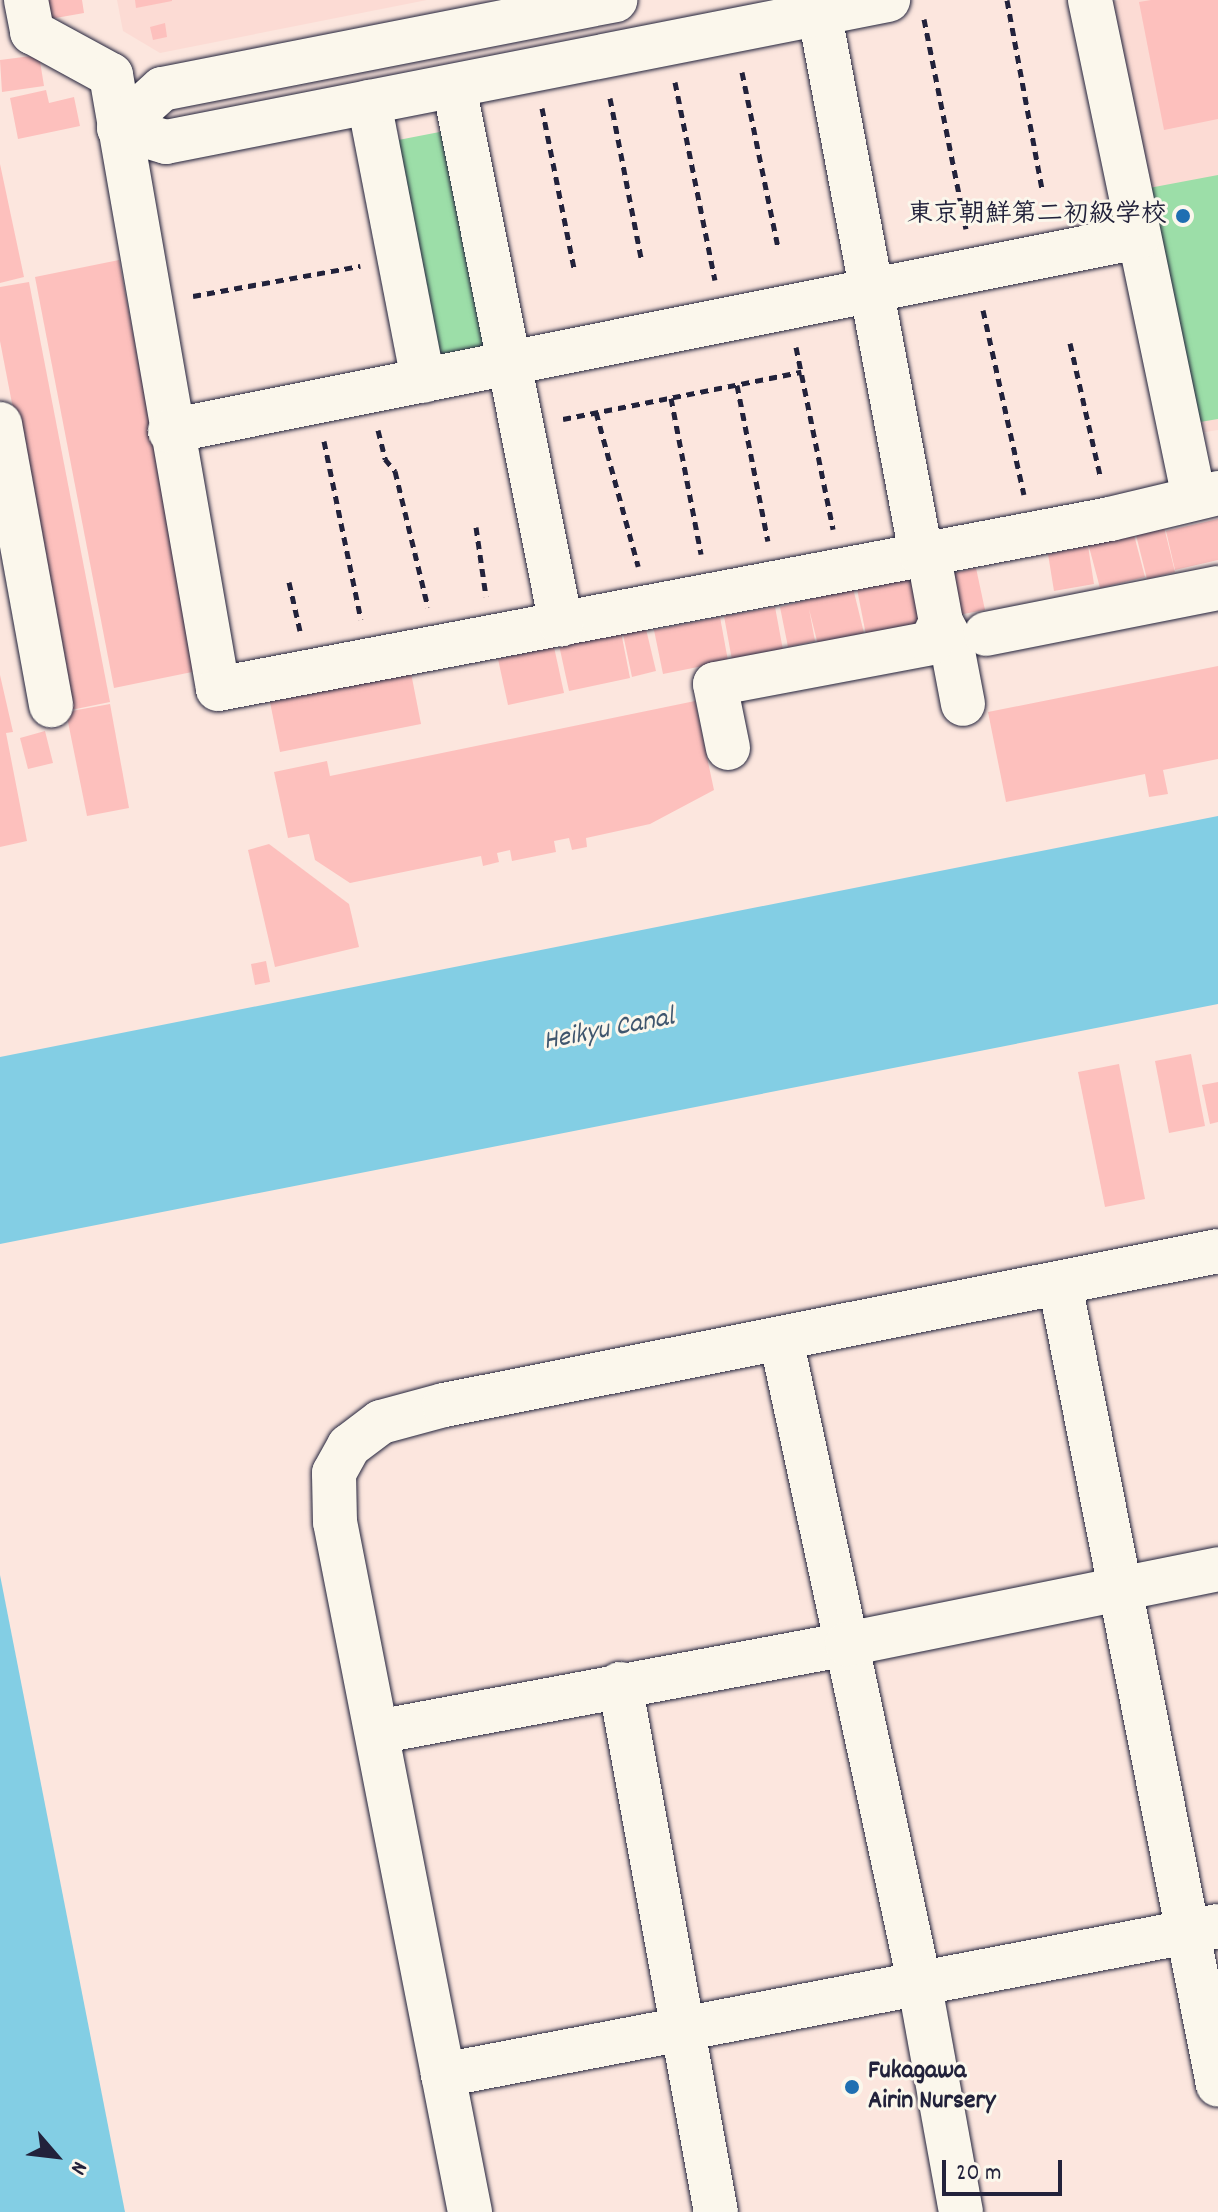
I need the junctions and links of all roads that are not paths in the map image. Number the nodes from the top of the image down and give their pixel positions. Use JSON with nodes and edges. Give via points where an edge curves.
{"nodes":[{"id":1,"x":615,"y":0,"type":"edge"},
{"id":2,"x":888,"y":0,"type":"edge"},
{"id":3,"x":1090,"y":0,"type":"edge"},
{"id":4,"x":818,"y":7,"type":"edge"},
{"id":5,"x":498,"y":11,"type":"edge"},
{"id":6,"x":19,"y":24,"type":"edge"},
{"id":7,"x":523,"y":72,"type":"junction"},
{"id":8,"x":454,"y":86,"type":"junction"},
{"id":9,"x":369,"y":102,"type":"junction"},
{"id":10,"x":119,"y":128,"type":"junction"},
{"id":11,"x":1138,"y":237,"type":"junction"},
{"id":12,"x":872,"y":291,"type":"junction"},
{"id":13,"x":509,"y":363,"type":"junction"},
{"id":14,"x":423,"y":381,"type":"junction"},
{"id":15,"x":0,"y":424,"type":"edge"},
{"id":16,"x":170,"y":431,"type":"junction"},
{"id":17,"x":1206,"y":495,"type":"edge"},
{"id":18,"x":924,"y":553,"type":"junction"},
{"id":19,"x":1218,"y":588,"type":"edge"},
{"id":20,"x":941,"y":622,"type":"junction"},
{"id":21,"x":561,"y":624,"type":"junction"},
{"id":22,"x":986,"y":634,"type":"dead end"},
{"id":23,"x":963,"y":704,"type":"dead end"},
{"id":24,"x":51,"y":705,"type":"dead end"},
{"id":25,"x":728,"y":748,"type":"dead end"},
{"id":26,"x":1218,"y":1251,"type":"edge"},
{"id":27,"x":1060,"y":1284,"type":"junction"},
{"id":28,"x":781,"y":1339,"type":"junction"},
{"id":29,"x":1218,"y":1569,"type":"edge"},
{"id":30,"x":1120,"y":1587,"type":"junction"},
{"id":31,"x":847,"y":1644,"type":"junction"},
{"id":32,"x":620,"y":1684,"type":"junction"},
{"id":33,"x":377,"y":1732,"type":"junction"},
{"id":34,"x":1203,"y":1930,"type":"edge"},
{"id":35,"x":919,"y":1981,"type":"junction"},
{"id":36,"x":682,"y":2028,"type":"junction"},
{"id":37,"x":443,"y":2075,"type":"junction"},
{"id":38,"x":1218,"y":2085,"type":"edge"},
{"id":39,"x":470,"y":2212,"type":"edge"},
{"id":40,"x":716,"y":2212,"type":"edge"},
{"id":41,"x":961,"y":2212,"type":"edge"}],
"edges":[{"from":1,"to":5,"type":"street"},
{"from":2,"to":4,"type":"street"},
{"from":3,"to":11,"type":"street"},
{"from":4,"to":7,"type":"street","via":[[734,30]]},
{"from":4,"to":12,"type":"street"},
{"from":5,"to":7,"type":"street"},
{"from":5,"to":10,"type":"street","via":[[162,89]]},
{"from":6,"to":10,"type":"street","via":[[111,75]]},
{"from":7,"to":8,"type":"street"},
{"from":8,"to":9,"type":"street"},
{"from":8,"to":13,"type":"street"},
{"from":9,"to":10,"type":"street","via":[[166,142]]},
{"from":9,"to":14,"type":"street"},
{"from":10,"to":16,"type":"street"},
{"from":11,"to":12,"type":"street"},
{"from":11,"to":17,"type":"street"},
{"from":12,"to":13,"type":"street"},
{"from":12,"to":18,"type":"street"},
{"from":13,"to":14,"type":"street"},
{"from":13,"to":21,"type":"street"},
{"from":14,"to":16,"type":"street"},
{"from":15,"to":24,"type":"street"},
{"from":16,"to":21,"type":"street","via":[[218,689]]},
{"from":17,"to":18,"type":"street","via":[[1110,519]]},
{"from":18,"to":20,"type":"street"},
{"from":18,"to":21,"type":"street"},
{"from":19,"to":22,"type":"street"},
{"from":20,"to":23,"type":"street","via":[[951,641]]},
{"from":20,"to":25,"type":"street","via":[[931,643],[715,684]]},
{"from":26,"to":27,"type":"street"},
{"from":27,"to":28,"type":"street"},
{"from":27,"to":30,"type":"street"},
{"from":28,"to":31,"type":"street"},
{"from":28,"to":33,"type":"street","via":[[444,1405],[381,1422],[349,1446],[334,1473],[335,1522]]},
{"from":29,"to":30,"type":"street"},
{"from":30,"to":31,"type":"street"},
{"from":30,"to":34,"type":"street"},
{"from":31,"to":32,"type":"street"},
{"from":31,"to":35,"type":"street"},
{"from":32,"to":33,"type":"street"},
{"from":32,"to":36,"type":"street"},
{"from":33,"to":37,"type":"street"},
{"from":34,"to":35,"type":"street"},
{"from":34,"to":38,"type":"street"},
{"from":35,"to":36,"type":"street"},
{"from":35,"to":41,"type":"street"},
{"from":36,"to":37,"type":"street"},
{"from":36,"to":40,"type":"street"},
{"from":37,"to":39,"type":"street"}]}
